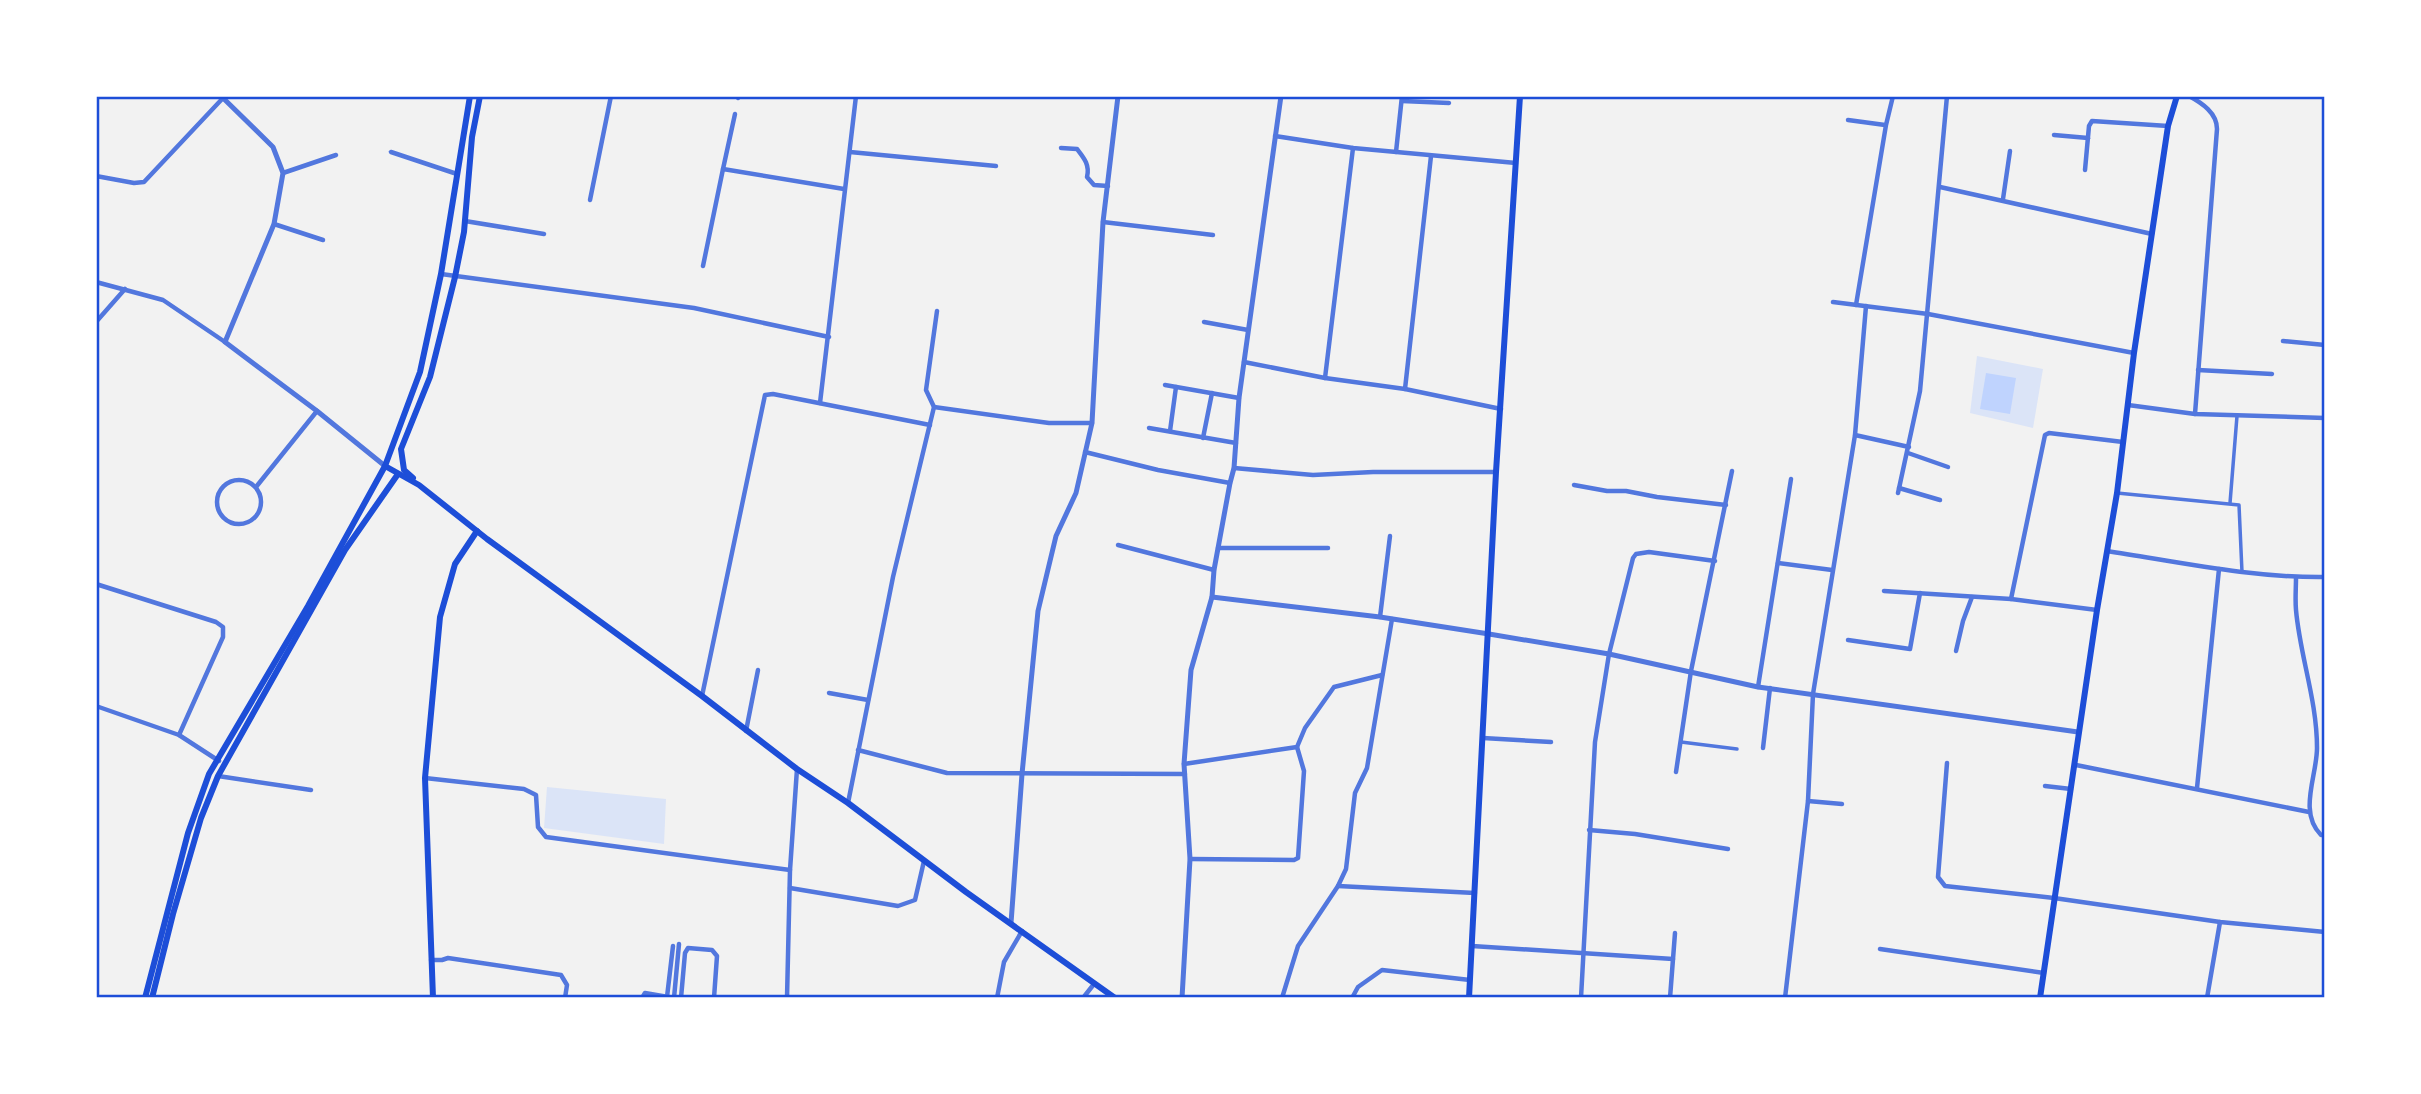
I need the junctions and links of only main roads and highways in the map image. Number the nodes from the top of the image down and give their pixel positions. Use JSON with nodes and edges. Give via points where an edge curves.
{"nodes":[{"id":1,"x":470,"y":96,"type":"edge"},
{"id":2,"x":480,"y":96,"type":"edge"},
{"id":3,"x":1520,"y":96,"type":"edge"},
{"id":4,"x":2177,"y":96,"type":"edge"},
{"id":5,"x":472,"y":137,"type":"junction"},
{"id":6,"x":461,"y":148,"type":"junction"},
{"id":7,"x":385,"y":466,"type":"junction"},
{"id":8,"x":398,"y":474,"type":"junction"},
{"id":9,"x":419,"y":485,"type":"junction"},
{"id":10,"x":477,"y":531,"type":"junction"},
{"id":11,"x":145,"y":998,"type":"edge"},
{"id":12,"x":152,"y":998,"type":"edge"},
{"id":13,"x":433,"y":998,"type":"edge"},
{"id":14,"x":1115,"y":998,"type":"edge"},
{"id":15,"x":1469,"y":998,"type":"edge"},
{"id":16,"x":2040,"y":998,"type":"edge"}],
"edges":[{"from":1,"to":6,"type":"main road"},
{"from":2,"to":5,"type":"main road"},
{"from":3,"to":15,"type":"main road"},
{"from":4,"to":16,"type":"main road","via":[[2168,126]]},
{"from":5,"to":6,"type":"main road"},
{"from":5,"to":9,"type":"main road","via":[[455,277],[430,377],[401,449],[404,470]]},
{"from":6,"to":7,"type":"main road","via":[[441,274],[419,372]]},
{"from":7,"to":8,"type":"main road"},
{"from":7,"to":11,"type":"main road","via":[[209,774],[188,833]]},
{"from":8,"to":9,"type":"main road"},
{"from":8,"to":12,"type":"main road","via":[[345,550],[218,776],[201,818]]},
{"from":9,"to":10,"type":"main road"},
{"from":10,"to":13,"type":"main road","via":[[455,564],[440,617],[425,778]]},
{"from":10,"to":14,"type":"main road"}]}
